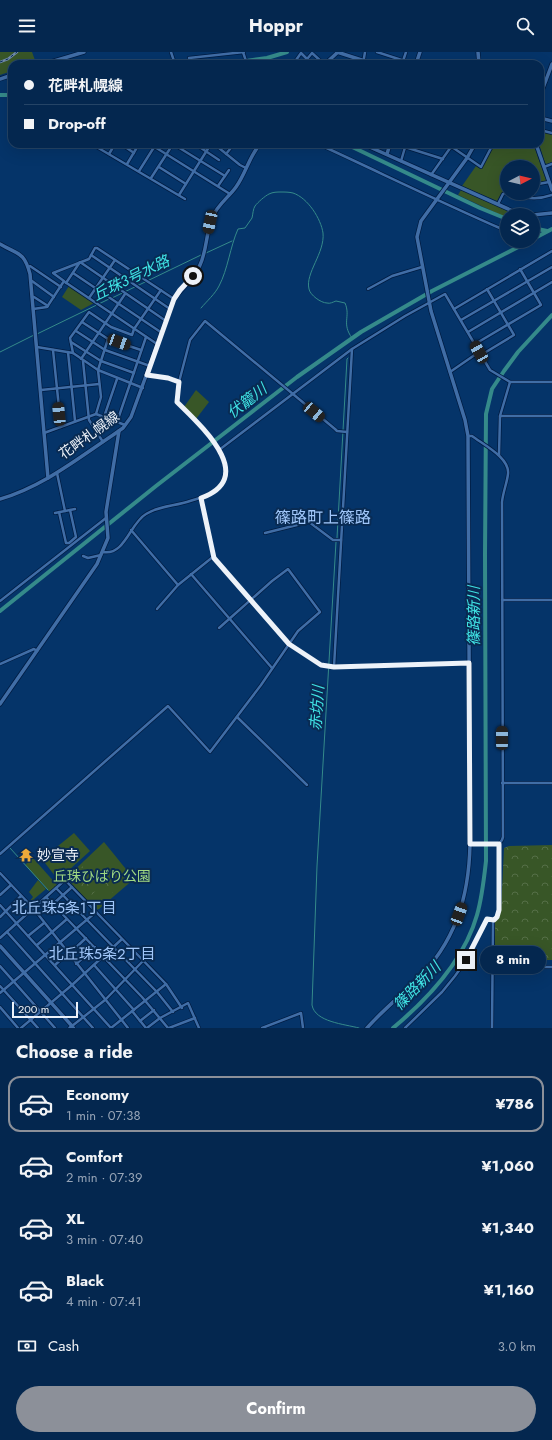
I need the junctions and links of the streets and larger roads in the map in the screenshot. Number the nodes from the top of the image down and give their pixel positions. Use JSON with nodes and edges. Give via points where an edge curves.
{"nodes":[{"id":1,"x":84,"y":52,"type":"edge"},
{"id":2,"x":243,"y":52,"type":"edge"},
{"id":3,"x":338,"y":52,"type":"edge"},
{"id":4,"x":377,"y":52,"type":"edge"},
{"id":5,"x":226,"y":53,"type":"edge"},
{"id":6,"x":210,"y":54,"type":"edge"},
{"id":7,"x":189,"y":58,"type":"dead end"},
{"id":8,"x":307,"y":58,"type":"joint"},
{"id":9,"x":57,"y":60,"type":"edge"},
{"id":10,"x":296,"y":60,"type":"edge"},
{"id":11,"x":320,"y":60,"type":"edge"},
{"id":12,"x":329,"y":60,"type":"edge"},
{"id":13,"x":359,"y":60,"type":"edge"},
{"id":14,"x":400,"y":60,"type":"edge"},
{"id":15,"x":552,"y":64,"type":"edge"},
{"id":16,"x":546,"y":81,"type":"joint"},
{"id":17,"x":544,"y":86,"type":"edge"},
{"id":18,"x":98,"y":148,"type":"edge"},
{"id":19,"x":113,"y":148,"type":"edge"},
{"id":20,"x":128,"y":148,"type":"edge"},
{"id":21,"x":136,"y":148,"type":"edge"},
{"id":22,"x":153,"y":148,"type":"edge"},
{"id":23,"x":159,"y":148,"type":"edge"},
{"id":24,"x":171,"y":148,"type":"edge"},
{"id":25,"x":179,"y":148,"type":"edge"},
{"id":26,"x":201,"y":148,"type":"edge"},
{"id":27,"x":208,"y":148,"type":"edge"},
{"id":28,"x":219,"y":148,"type":"edge"},
{"id":29,"x":231,"y":148,"type":"edge"},
{"id":30,"x":257,"y":148,"type":"edge"},
{"id":31,"x":327,"y":148,"type":"edge"},
{"id":32,"x":373,"y":148,"type":"edge"},
{"id":33,"x":389,"y":148,"type":"edge"},
{"id":34,"x":405,"y":148,"type":"edge"},
{"id":35,"x":412,"y":148,"type":"edge"},
{"id":36,"x":451,"y":148,"type":"edge"},
{"id":37,"x":456,"y":148,"type":"edge"},
{"id":38,"x":473,"y":148,"type":"edge"},
{"id":39,"x":490,"y":148,"type":"edge"},
{"id":40,"x":537,"y":148,"type":"edge"},
{"id":41,"x":206,"y":151,"type":"junction"},
{"id":42,"x":134,"y":152,"type":"junction"},
{"id":43,"x":109,"y":154,"type":"junction"},
{"id":44,"x":167,"y":154,"type":"junction"},
{"id":45,"x":226,"y":154,"type":"junction"},
{"id":46,"x":387,"y":154,"type":"junction"},
{"id":47,"x":467,"y":158,"type":"junction"},
{"id":48,"x":443,"y":159,"type":"junction"},
{"id":49,"x":220,"y":160,"type":"dead end"},
{"id":50,"x":200,"y":161,"type":"junction"},
{"id":51,"x":401,"y":161,"type":"junction"},
{"id":52,"x":127,"y":164,"type":"junction"},
{"id":53,"x":552,"y":164,"type":"edge"},
{"id":54,"x":159,"y":167,"type":"junction"},
{"id":55,"x":544,"y":167,"type":"junction"},
{"id":56,"x":246,"y":168,"type":"junction"},
{"id":57,"x":229,"y":170,"type":"dead end"},
{"id":58,"x":139,"y":171,"type":"junction"},
{"id":59,"x":193,"y":171,"type":"junction"},
{"id":60,"x":432,"y":174,"type":"junction"},
{"id":61,"x":224,"y":176,"type":"junction"},
{"id":62,"x":151,"y":178,"type":"junction"},
{"id":63,"x":549,"y":182,"type":"junction"},
{"id":64,"x":449,"y":183,"type":"junction"},
{"id":65,"x":186,"y":184,"type":"junction"},
{"id":66,"x":540,"y":184,"type":"edge"},
{"id":67,"x":218,"y":186,"type":"junction"},
{"id":68,"x":552,"y":190,"type":"edge"},
{"id":69,"x":230,"y":194,"type":"junction"},
{"id":70,"x":179,"y":195,"type":"junction"},
{"id":71,"x":552,"y":196,"type":"edge"},
{"id":72,"x":437,"y":198,"type":"junction"},
{"id":73,"x":185,"y":199,"type":"dead end"},
{"id":74,"x":540,"y":199,"type":"edge"},
{"id":75,"x":500,"y":200,"type":"edge"},
{"id":76,"x":498,"y":204,"type":"junction"},
{"id":77,"x":506,"y":208,"type":"edge"},
{"id":78,"x":552,"y":213,"type":"edge"},
{"id":79,"x":540,"y":214,"type":"edge"},
{"id":80,"x":500,"y":228,"type":"edge"},
{"id":81,"x":0,"y":244,"type":"edge"},
{"id":82,"x":552,"y":251,"type":"edge"},
{"id":83,"x":91,"y":255,"type":"junction"},
{"id":84,"x":115,"y":260,"type":"junction"},
{"id":85,"x":80,"y":262,"type":"junction"},
{"id":86,"x":552,"y":266,"type":"edge"},
{"id":87,"x":28,"y":267,"type":"junction"},
{"id":88,"x":422,"y":267,"type":"junction"},
{"id":89,"x":109,"y":268,"type":"junction"},
{"id":90,"x":520,"y":269,"type":"junction"},
{"id":91,"x":72,"y":273,"type":"junction"},
{"id":92,"x":103,"y":278,"type":"junction"},
{"id":93,"x":527,"y":281,"type":"junction"},
{"id":94,"x":31,"y":282,"type":"junction"},
{"id":95,"x":65,"y":282,"type":"junction"},
{"id":96,"x":552,"y":282,"type":"edge"},
{"id":97,"x":60,"y":287,"type":"junction"},
{"id":98,"x":95,"y":288,"type":"junction"},
{"id":99,"x":368,"y":289,"type":"dead end"},
{"id":100,"x":487,"y":289,"type":"junction"},
{"id":101,"x":161,"y":290,"type":"junction"},
{"id":102,"x":534,"y":292,"type":"junction"},
{"id":103,"x":124,"y":293,"type":"junction"},
{"id":104,"x":54,"y":296,"type":"junction"},
{"id":105,"x":32,"y":297,"type":"junction"},
{"id":106,"x":89,"y":298,"type":"junction"},
{"id":107,"x":155,"y":299,"type":"junction"},
{"id":108,"x":174,"y":299,"type":"junction"},
{"id":109,"x":494,"y":300,"type":"junction"},
{"id":110,"x":429,"y":302,"type":"junction"},
{"id":111,"x":118,"y":304,"type":"junction"},
{"id":112,"x":48,"y":306,"type":"junction"},
{"id":113,"x":33,"y":309,"type":"junction"},
{"id":114,"x":148,"y":309,"type":"junction"},
{"id":115,"x":170,"y":309,"type":"junction"},
{"id":116,"x":454,"y":309,"type":"junction"},
{"id":117,"x":501,"y":312,"type":"junction"},
{"id":118,"x":112,"y":314,"type":"junction"},
{"id":119,"x":141,"y":320,"type":"junction"},
{"id":120,"x":461,"y":320,"type":"junction"},
{"id":121,"x":166,"y":321,"type":"junction"},
{"id":122,"x":82,"y":322,"type":"junction"},
{"id":123,"x":105,"y":323,"type":"junction"},
{"id":124,"x":508,"y":324,"type":"junction"},
{"id":125,"x":134,"y":329,"type":"junction"},
{"id":126,"x":76,"y":330,"type":"junction"},
{"id":127,"x":468,"y":332,"type":"junction"},
{"id":128,"x":99,"y":333,"type":"junction"},
{"id":129,"x":162,"y":333,"type":"junction"},
{"id":130,"x":146,"y":337,"type":"junction"},
{"id":131,"x":108,"y":339,"type":"junction"},
{"id":132,"x":71,"y":342,"type":"junction"},
{"id":133,"x":92,"y":342,"type":"junction"},
{"id":134,"x":474,"y":344,"type":"junction"},
{"id":135,"x":158,"y":345,"type":"junction"},
{"id":136,"x":37,"y":347,"type":"junction"},
{"id":137,"x":352,"y":349,"type":"junction"},
{"id":138,"x":53,"y":350,"type":"junction"},
{"id":139,"x":105,"y":350,"type":"junction"},
{"id":140,"x":141,"y":350,"type":"junction"},
{"id":141,"x":68,"y":352,"type":"junction"},
{"id":142,"x":86,"y":352,"type":"junction"},
{"id":143,"x":73,"y":353,"type":"junction"},
{"id":144,"x":480,"y":354,"type":"junction"},
{"id":145,"x":82,"y":360,"type":"junction"},
{"id":146,"x":101,"y":361,"type":"junction"},
{"id":147,"x":137,"y":362,"type":"junction"},
{"id":148,"x":150,"y":366,"type":"junction"},
{"id":149,"x":98,"y":370,"type":"junction"},
{"id":150,"x":450,"y":372,"type":"junction"},
{"id":151,"x":134,"y":373,"type":"junction"},
{"id":152,"x":147,"y":375,"type":"junction"},
{"id":153,"x":117,"y":379,"type":"junction"},
{"id":154,"x":179,"y":382,"type":"junction"},
{"id":155,"x":509,"y":382,"type":"junction"},
{"id":156,"x":552,"y":382,"type":"edge"},
{"id":157,"x":130,"y":383,"type":"junction"},
{"id":158,"x":99,"y":384,"type":"junction"},
{"id":159,"x":86,"y":386,"type":"junction"},
{"id":160,"x":71,"y":387,"type":"junction"},
{"id":161,"x":143,"y":388,"type":"junction"},
{"id":162,"x":57,"y":389,"type":"junction"},
{"id":163,"x":41,"y":390,"type":"junction"},
{"id":164,"x":292,"y":393,"type":"junction"},
{"id":165,"x":96,"y":414,"type":"junction"},
{"id":166,"x":88,"y":416,"type":"junction"},
{"id":167,"x":500,"y":416,"type":"junction"},
{"id":168,"x":552,"y":416,"type":"edge"},
{"id":169,"x":104,"y":417,"type":"junction"},
{"id":170,"x":75,"y":422,"type":"junction"},
{"id":171,"x":116,"y":422,"type":"junction"},
{"id":172,"x":126,"y":425,"type":"junction"},
{"id":173,"x":61,"y":427,"type":"junction"},
{"id":174,"x":119,"y":431,"type":"junction"},
{"id":175,"x":344,"y":431,"type":"junction"},
{"id":176,"x":44,"y":433,"type":"junction"},
{"id":177,"x":468,"y":436,"type":"junction"},
{"id":178,"x":103,"y":442,"type":"junction"},
{"id":179,"x":218,"y":449,"type":"junction"},
{"id":180,"x":498,"y":455,"type":"junction"},
{"id":181,"x":56,"y":472,"type":"junction"},
{"id":182,"x":48,"y":478,"type":"junction"},
{"id":183,"x":201,"y":498,"type":"junction"},
{"id":184,"x":0,"y":499,"type":"edge"},
{"id":185,"x":75,"y":509,"type":"dead end"},
{"id":186,"x":70,"y":510,"type":"junction"},
{"id":187,"x":65,"y":511,"type":"junction"},
{"id":188,"x":59,"y":512,"type":"junction"},
{"id":189,"x":55,"y":513,"type":"dead end"},
{"id":190,"x":106,"y":518,"type":"junction"},
{"id":191,"x":131,"y":530,"type":"junction"},
{"id":192,"x":264,"y":533,"type":"dead end"},
{"id":193,"x":341,"y":540,"type":"junction"},
{"id":194,"x":102,"y":554,"type":"junction"},
{"id":195,"x":83,"y":556,"type":"dead end"},
{"id":196,"x":214,"y":556,"type":"junction"},
{"id":197,"x":191,"y":574,"type":"junction"},
{"id":198,"x":178,"y":584,"type":"junction"},
{"id":199,"x":251,"y":600,"type":"junction"},
{"id":200,"x":502,"y":600,"type":"junction"},
{"id":201,"x":552,"y":600,"type":"edge"},
{"id":202,"x":0,"y":601,"type":"edge"},
{"id":203,"x":157,"y":610,"type":"dead end"},
{"id":204,"x":230,"y":619,"type":"junction"},
{"id":205,"x":219,"y":628,"type":"dead end"},
{"id":206,"x":289,"y":644,"type":"junction"},
{"id":207,"x":37,"y":651,"type":"junction"},
{"id":208,"x":469,"y":663,"type":"junction"},
{"id":209,"x":0,"y":664,"type":"edge"},
{"id":210,"x":334,"y":667,"type":"junction"},
{"id":211,"x":272,"y":668,"type":"junction"},
{"id":212,"x":0,"y":704,"type":"edge"},
{"id":213,"x":237,"y":716,"type":"junction"},
{"id":214,"x":552,"y":783,"type":"edge"},
{"id":215,"x":502,"y":784,"type":"junction"},
{"id":216,"x":306,"y":785,"type":"dead end"},
{"id":217,"x":470,"y":844,"type":"junction"},
{"id":218,"x":497,"y":844,"type":"junction"},
{"id":219,"x":0,"y":854,"type":"edge"},
{"id":220,"x":0,"y":874,"type":"edge"},
{"id":221,"x":11,"y":885,"type":"junction"},
{"id":222,"x":72,"y":887,"type":"junction"},
{"id":223,"x":56,"y":888,"type":"junction"},
{"id":224,"x":0,"y":895,"type":"edge"},
{"id":225,"x":63,"y":895,"type":"junction"},
{"id":226,"x":21,"y":896,"type":"junction"},
{"id":227,"x":46,"y":897,"type":"junction"},
{"id":228,"x":53,"y":904,"type":"junction"},
{"id":229,"x":0,"y":905,"type":"edge"},
{"id":230,"x":33,"y":908,"type":"junction"},
{"id":231,"x":6,"y":911,"type":"junction"},
{"id":232,"x":96,"y":912,"type":"junction"},
{"id":233,"x":0,"y":917,"type":"edge"},
{"id":234,"x":67,"y":919,"type":"junction"},
{"id":235,"x":87,"y":920,"type":"junction"},
{"id":236,"x":494,"y":920,"type":"junction"},
{"id":237,"x":44,"y":922,"type":"junction"},
{"id":238,"x":17,"y":923,"type":"junction"},
{"id":239,"x":77,"y":929,"type":"junction"},
{"id":240,"x":7,"y":932,"type":"junction"},
{"id":241,"x":52,"y":933,"type":"junction"},
{"id":242,"x":28,"y":936,"type":"junction"},
{"id":243,"x":0,"y":938,"type":"edge"},
{"id":244,"x":86,"y":938,"type":"junction"},
{"id":245,"x":122,"y":939,"type":"junction"},
{"id":246,"x":60,"y":943,"type":"junction"},
{"id":247,"x":37,"y":945,"type":"junction"},
{"id":248,"x":0,"y":946,"type":"edge"},
{"id":249,"x":95,"y":947,"type":"junction"},
{"id":250,"x":113,"y":948,"type":"junction"},
{"id":251,"x":68,"y":954,"type":"junction"},
{"id":252,"x":46,"y":955,"type":"junction"},
{"id":253,"x":103,"y":956,"type":"junction"},
{"id":254,"x":144,"y":961,"type":"junction"},
{"id":255,"x":35,"y":964,"type":"junction"},
{"id":256,"x":76,"y":964,"type":"junction"},
{"id":257,"x":54,"y":965,"type":"junction"},
{"id":258,"x":94,"y":965,"type":"junction"},
{"id":259,"x":0,"y":966,"type":"edge"},
{"id":260,"x":492,"y":967,"type":"junction"},
{"id":261,"x":552,"y":967,"type":"edge"},
{"id":262,"x":134,"y":970,"type":"junction"},
{"id":263,"x":24,"y":973,"type":"junction"},
{"id":264,"x":84,"y":974,"type":"junction"},
{"id":265,"x":125,"y":979,"type":"junction"},
{"id":266,"x":14,"y":982,"type":"junction"},
{"id":267,"x":166,"y":984,"type":"junction"},
{"id":268,"x":72,"y":985,"type":"junction"},
{"id":269,"x":0,"y":986,"type":"edge"},
{"id":270,"x":115,"y":989,"type":"junction"},
{"id":271,"x":4,"y":990,"type":"junction"},
{"id":272,"x":156,"y":992,"type":"junction"},
{"id":273,"x":0,"y":993,"type":"edge"},
{"id":274,"x":62,"y":993,"type":"junction"},
{"id":275,"x":104,"y":1000,"type":"junction"},
{"id":276,"x":146,"y":1001,"type":"junction"},
{"id":277,"x":51,"y":1002,"type":"junction"},
{"id":278,"x":0,"y":1008,"type":"edge"},
{"id":279,"x":94,"y":1008,"type":"junction"},
{"id":280,"x":182,"y":1008,"type":"junction"},
{"id":281,"x":133,"y":1010,"type":"junction"},
{"id":282,"x":154,"y":1010,"type":"junction"},
{"id":283,"x":40,"y":1012,"type":"junction"},
{"id":284,"x":173,"y":1012,"type":"junction"},
{"id":285,"x":84,"y":1017,"type":"junction"},
{"id":286,"x":160,"y":1018,"type":"junction"},
{"id":287,"x":195,"y":1018,"type":"junction"},
{"id":288,"x":30,"y":1020,"type":"junction"},
{"id":289,"x":121,"y":1020,"type":"junction"},
{"id":290,"x":140,"y":1021,"type":"junction"},
{"id":291,"x":72,"y":1027,"type":"edge"},
{"id":292,"x":20,"y":1028,"type":"edge"},
{"id":293,"x":38,"y":1028,"type":"edge"},
{"id":294,"x":55,"y":1028,"type":"edge"},
{"id":295,"x":93,"y":1028,"type":"edge"},
{"id":296,"x":111,"y":1028,"type":"edge"},
{"id":297,"x":128,"y":1028,"type":"edge"},
{"id":298,"x":146,"y":1028,"type":"edge"},
{"id":299,"x":168,"y":1028,"type":"edge"},
{"id":300,"x":199,"y":1028,"type":"edge"},
{"id":301,"x":262,"y":1028,"type":"edge"},
{"id":302,"x":303,"y":1028,"type":"edge"},
{"id":303,"x":367,"y":1028,"type":"edge"},
{"id":304,"x":405,"y":1028,"type":"edge"},
{"id":305,"x":492,"y":1028,"type":"edge"}],
"edges":[{"from":1,"to":9,"type":"street"},
{"from":2,"to":5,"type":"street"},
{"from":3,"to":12,"type":"street"},
{"from":3,"to":13,"type":"street"},
{"from":4,"to":14,"type":"street"},
{"from":5,"to":6,"type":"street"},
{"from":6,"to":7,"type":"street"},
{"from":8,"to":10,"type":"street","via":[[301,53]]},
{"from":8,"to":11,"type":"street","via":[[312,52]]},
{"from":15,"to":16,"type":"street"},
{"from":16,"to":17,"type":"street"},
{"from":18,"to":43,"type":"street"},
{"from":19,"to":43,"type":"street"},
{"from":20,"to":42,"type":"street"},
{"from":21,"to":42,"type":"street"},
{"from":22,"to":58,"type":"street"},
{"from":23,"to":44,"type":"street"},
{"from":24,"to":44,"type":"street"},
{"from":25,"to":50,"type":"street"},
{"from":26,"to":41,"type":"street"},
{"from":27,"to":41,"type":"street"},
{"from":28,"to":45,"type":"street"},
{"from":29,"to":45,"type":"street"},
{"from":30,"to":56,"type":"street","name":"花畔札幌線"},
{"from":31,"to":72,"type":"street"},
{"from":32,"to":46,"type":"street"},
{"from":33,"to":46,"type":"street"},
{"from":34,"to":51,"type":"street"},
{"from":35,"to":48,"type":"street"},
{"from":36,"to":48,"type":"street"},
{"from":37,"to":47,"type":"street"},
{"from":38,"to":47,"type":"street"},
{"from":39,"to":47,"type":"street","via":[[481,167]]},
{"from":40,"to":55,"type":"street"},
{"from":41,"to":49,"type":"street"},
{"from":41,"to":50,"type":"street"},
{"from":42,"to":52,"type":"street"},
{"from":43,"to":52,"type":"street"},
{"from":44,"to":54,"type":"street"},
{"from":44,"to":59,"type":"street"},
{"from":45,"to":56,"type":"street"},
{"from":46,"to":51,"type":"street"},
{"from":47,"to":64,"type":"street"},
{"from":48,"to":60,"type":"street"},
{"from":50,"to":59,"type":"street"},
{"from":50,"to":61,"type":"street"},
{"from":51,"to":60,"type":"street"},
{"from":52,"to":58,"type":"street"},
{"from":53,"to":55,"type":"street"},
{"from":54,"to":62,"type":"street"},
{"from":54,"to":65,"type":"street"},
{"from":55,"to":63,"type":"street"},
{"from":56,"to":69,"type":"street","name":"花畔札幌線"},
{"from":57,"to":61,"type":"street"},
{"from":58,"to":62,"type":"street"},
{"from":59,"to":65,"type":"street"},
{"from":59,"to":67,"type":"street"},
{"from":60,"to":64,"type":"street"},
{"from":61,"to":67,"type":"street"},
{"from":62,"to":70,"type":"street"},
{"from":63,"to":66,"type":"street"},
{"from":63,"to":68,"type":"street"},
{"from":64,"to":72,"type":"street"},
{"from":64,"to":76,"type":"street"},
{"from":65,"to":70,"type":"street"},
{"from":67,"to":69,"type":"street"},
{"from":69,"to":108,"type":"street","name":"花畔札幌線","via":[[210,222],[200,266]]},
{"from":70,"to":73,"type":"street"},
{"from":71,"to":74,"type":"street"},
{"from":72,"to":80,"type":"street"},
{"from":72,"to":88,"type":"street","via":[[421,221],[416,237]]},
{"from":75,"to":76,"type":"street"},
{"from":76,"to":77,"type":"street"},
{"from":78,"to":79,"type":"street"},
{"from":81,"to":87,"type":"street","via":[[20,254]]},
{"from":82,"to":90,"type":"street"},
{"from":83,"to":84,"type":"street","via":[[97,248]]},
{"from":83,"to":85,"type":"street","via":[[89,259]]},
{"from":83,"to":89,"type":"street"},
{"from":84,"to":89,"type":"street"},
{"from":84,"to":101,"type":"street"},
{"from":85,"to":91,"type":"street"},
{"from":85,"to":92,"type":"street"},
{"from":85,"to":95,"type":"street","via":[[53,273]]},
{"from":86,"to":93,"type":"street"},
{"from":87,"to":94,"type":"street"},
{"from":87,"to":97,"type":"street"},
{"from":88,"to":99,"type":"street","via":[[396,274]]},
{"from":88,"to":110,"type":"street"},
{"from":89,"to":92,"type":"street"},
{"from":89,"to":107,"type":"street"},
{"from":90,"to":93,"type":"street"},
{"from":90,"to":100,"type":"street"},
{"from":91,"to":95,"type":"street"},
{"from":91,"to":98,"type":"street"},
{"from":92,"to":98,"type":"street"},
{"from":92,"to":103,"type":"street"},
{"from":93,"to":102,"type":"street"},
{"from":93,"to":109,"type":"street"},
{"from":94,"to":104,"type":"street"},
{"from":94,"to":105,"type":"street"},
{"from":95,"to":97,"type":"street"},
{"from":95,"to":106,"type":"street"},
{"from":96,"to":102,"type":"street"},
{"from":97,"to":104,"type":"street"},
{"from":98,"to":106,"type":"street"},
{"from":98,"to":111,"type":"street"},
{"from":100,"to":109,"type":"street"},
{"from":100,"to":116,"type":"street"},
{"from":101,"to":107,"type":"street"},
{"from":101,"to":108,"type":"street"},
{"from":102,"to":117,"type":"street"},
{"from":102,"to":124,"type":"street","via":[[541,305]]},
{"from":103,"to":111,"type":"street"},
{"from":103,"to":114,"type":"street"},
{"from":104,"to":112,"type":"street"},
{"from":105,"to":112,"type":"street"},
{"from":105,"to":113,"type":"street"},
{"from":106,"to":118,"type":"street"},
{"from":107,"to":114,"type":"street"},
{"from":107,"to":115,"type":"street"},
{"from":108,"to":115,"type":"street","name":"花畔札幌線"},
{"from":109,"to":117,"type":"street"},
{"from":109,"to":120,"type":"street"},
{"from":110,"to":116,"type":"street","via":[[445,294]]},
{"from":110,"to":137,"type":"street"},
{"from":110,"to":150,"type":"street"},
{"from":111,"to":118,"type":"street"},
{"from":111,"to":119,"type":"street"},
{"from":112,"to":113,"type":"street"},
{"from":113,"to":136,"type":"street"},
{"from":114,"to":119,"type":"street"},
{"from":114,"to":121,"type":"street"},
{"from":115,"to":121,"type":"street","name":"花畔札幌線"},
{"from":116,"to":120,"type":"street"},
{"from":117,"to":124,"type":"street"},
{"from":117,"to":127,"type":"street"},
{"from":118,"to":123,"type":"street"},
{"from":118,"to":125,"type":"street"},
{"from":119,"to":125,"type":"street"},
{"from":119,"to":129,"type":"street"},
{"from":120,"to":127,"type":"street"},
{"from":121,"to":129,"type":"street","name":"花畔札幌線"},
{"from":122,"to":123,"type":"street","via":[[90,312]]},
{"from":122,"to":126,"type":"street"},
{"from":122,"to":128,"type":"street"},
{"from":123,"to":125,"type":"street","via":[[132,335]]},
{"from":123,"to":128,"type":"street"},
{"from":124,"to":134,"type":"street"},
{"from":124,"to":144,"type":"street","via":[[514,335]]},
{"from":125,"to":130,"type":"street"},
{"from":126,"to":132,"type":"street","via":[[70,338]]},
{"from":126,"to":133,"type":"street"},
{"from":127,"to":134,"type":"street"},
{"from":128,"to":131,"type":"street"},
{"from":128,"to":133,"type":"street"},
{"from":129,"to":135,"type":"street","name":"花畔札幌線"},
{"from":130,"to":135,"type":"street"},
{"from":130,"to":140,"type":"street"},
{"from":131,"to":139,"type":"street"},
{"from":131,"to":140,"type":"street"},
{"from":132,"to":142,"type":"street"},
{"from":132,"to":143,"type":"street"},
{"from":133,"to":139,"type":"street"},
{"from":133,"to":142,"type":"street"},
{"from":134,"to":144,"type":"street"},
{"from":135,"to":148,"type":"street","name":"花畔札幌線"},
{"from":136,"to":138,"type":"street"},
{"from":136,"to":163,"type":"street"},
{"from":137,"to":164,"type":"street"},
{"from":137,"to":175,"type":"street"},
{"from":138,"to":141,"type":"street"},
{"from":138,"to":162,"type":"street"},
{"from":139,"to":146,"type":"street"},
{"from":139,"to":147,"type":"street"},
{"from":140,"to":147,"type":"street"},
{"from":141,"to":143,"type":"street"},
{"from":141,"to":160,"type":"street"},
{"from":142,"to":145,"type":"street"},
{"from":142,"to":146,"type":"street"},
{"from":143,"to":145,"type":"street"},
{"from":144,"to":150,"type":"street"},
{"from":144,"to":155,"type":"street","via":[[490,370]]},
{"from":145,"to":149,"type":"street"},
{"from":145,"to":159,"type":"street"},
{"from":146,"to":149,"type":"street"},
{"from":146,"to":151,"type":"street"},
{"from":147,"to":148,"type":"street"},
{"from":147,"to":151,"type":"street"},
{"from":148,"to":152,"type":"street","name":"花畔札幌線"},
{"from":149,"to":153,"type":"street"},
{"from":149,"to":158,"type":"street"},
{"from":150,"to":177,"type":"street"},
{"from":151,"to":157,"type":"street"},
{"from":152,"to":154,"type":"street"},
{"from":152,"to":161,"type":"street","name":"花畔札幌線"},
{"from":153,"to":157,"type":"street"},
{"from":153,"to":169,"type":"street"},
{"from":154,"to":164,"type":"street","via":[[190,340],[205,321]]},
{"from":154,"to":179,"type":"street","via":[[177,402]]},
{"from":155,"to":156,"type":"street"},
{"from":155,"to":167,"type":"street"},
{"from":157,"to":161,"type":"street"},
{"from":157,"to":171,"type":"street"},
{"from":158,"to":159,"type":"street"},
{"from":158,"to":165,"type":"street","via":[[101,397]]},
{"from":159,"to":160,"type":"street"},
{"from":159,"to":166,"type":"street"},
{"from":160,"to":162,"type":"street"},
{"from":160,"to":170,"type":"street"},
{"from":161,"to":172,"type":"street","name":"花畔札幌線","via":[[135,411]]},
{"from":162,"to":163,"type":"street"},
{"from":162,"to":173,"type":"street"},
{"from":163,"to":176,"type":"street"},
{"from":164,"to":175,"type":"street","via":[[335,429]]},
{"from":164,"to":179,"type":"street"},
{"from":165,"to":166,"type":"street"},
{"from":165,"to":169,"type":"street"},
{"from":166,"to":170,"type":"street"},
{"from":166,"to":178,"type":"street"},
{"from":167,"to":168,"type":"street"},
{"from":167,"to":180,"type":"street"},
{"from":169,"to":171,"type":"street"},
{"from":170,"to":173,"type":"street"},
{"from":171,"to":172,"type":"street"},
{"from":172,"to":174,"type":"street","name":"花畔札幌線"},
{"from":173,"to":176,"type":"street"},
{"from":174,"to":178,"type":"street","name":"花畔札幌線"},
{"from":174,"to":190,"type":"street"},
{"from":175,"to":193,"type":"street"},
{"from":176,"to":182,"type":"street"},
{"from":177,"to":180,"type":"street"},
{"from":177,"to":208,"type":"street"},
{"from":178,"to":181,"type":"street","name":"花畔札幌線"},
{"from":179,"to":183,"type":"street","via":[[226,464],[225,475],[217,490]]},
{"from":180,"to":200,"type":"street","via":[[507,463],[508,473],[502,502]]},
{"from":181,"to":182,"type":"street","name":"花畔札幌線"},
{"from":181,"to":187,"type":"street"},
{"from":182,"to":184,"type":"street","name":"花畔札幌線","via":[[20,493]]},
{"from":183,"to":191,"type":"street","via":[[149,512],[139,519]]},
{"from":183,"to":196,"type":"street"},
{"from":185,"to":186,"type":"street"},
{"from":186,"to":187,"type":"street"},
{"from":186,"to":188,"type":"street","via":[[76,537],[69,543],[66,542]]},
{"from":187,"to":188,"type":"street"},
{"from":188,"to":189,"type":"street"},
{"from":190,"to":194,"type":"street","via":[[108,538]]},
{"from":190,"to":202,"type":"street"},
{"from":191,"to":194,"type":"street","via":[[117,550]]},
{"from":191,"to":198,"type":"street"},
{"from":192,"to":193,"type":"street","via":[[309,522],[334,540]]},
{"from":193,"to":210,"type":"street"},
{"from":194,"to":195,"type":"street","via":[[88,558]]},
{"from":194,"to":207,"type":"street"},
{"from":196,"to":197,"type":"street"},
{"from":196,"to":199,"type":"street"},
{"from":197,"to":198,"type":"street"},
{"from":197,"to":204,"type":"street"},
{"from":198,"to":203,"type":"street"},
{"from":199,"to":204,"type":"street"},
{"from":199,"to":206,"type":"street"},
{"from":199,"to":206,"type":"street","via":[[288,569],[320,612],[298,631]]},
{"from":200,"to":201,"type":"street"},
{"from":200,"to":215,"type":"street"},
{"from":204,"to":205,"type":"street"},
{"from":204,"to":211,"type":"street"},
{"from":206,"to":210,"type":"street","via":[[321,665]]},
{"from":206,"to":211,"type":"street"},
{"from":207,"to":209,"type":"street","via":[[34,649]]},
{"from":207,"to":212,"type":"street"},
{"from":208,"to":210,"type":"street"},
{"from":208,"to":217,"type":"street"},
{"from":211,"to":213,"type":"street"},
{"from":213,"to":216,"type":"street"},
{"from":213,"to":219,"type":"street","via":[[210,752],[168,706]]},
{"from":214,"to":215,"type":"street"},
{"from":215,"to":218,"type":"street","via":[[502,840]]},
{"from":217,"to":218,"type":"street"},
{"from":217,"to":303,"type":"street","via":[[468,882],[463,903],[446,943],[415,982]]},
{"from":218,"to":236,"type":"street","via":[[499,910]]},
{"from":220,"to":221,"type":"street"},
{"from":221,"to":224,"type":"street"},
{"from":221,"to":226,"type":"street"},
{"from":222,"to":223,"type":"street","via":[[65,880]]},
{"from":222,"to":225,"type":"street"},
{"from":222,"to":232,"type":"street"},
{"from":223,"to":225,"type":"street"},
{"from":223,"to":227,"type":"street"},
{"from":225,"to":228,"type":"street"},
{"from":225,"to":235,"type":"street"},
{"from":226,"to":230,"type":"street"},
{"from":226,"to":231,"type":"street"},
{"from":227,"to":228,"type":"street"},
{"from":227,"to":230,"type":"street"},
{"from":228,"to":234,"type":"street"},
{"from":229,"to":231,"type":"street"},
{"from":230,"to":237,"type":"street"},
{"from":230,"to":238,"type":"street"},
{"from":231,"to":233,"type":"street"},
{"from":231,"to":238,"type":"street"},
{"from":232,"to":235,"type":"street"},
{"from":232,"to":245,"type":"street"},
{"from":234,"to":239,"type":"street"},
{"from":234,"to":241,"type":"street"},
{"from":235,"to":239,"type":"street"},
{"from":235,"to":250,"type":"street"},
{"from":236,"to":260,"type":"street"},
{"from":236,"to":304,"type":"street","via":[[487,919],[455,976]]},
{"from":237,"to":241,"type":"street"},
{"from":237,"to":242,"type":"street"},
{"from":238,"to":240,"type":"street"},
{"from":238,"to":242,"type":"street"},
{"from":239,"to":244,"type":"street"},
{"from":239,"to":246,"type":"street"},
{"from":240,"to":243,"type":"street"},
{"from":240,"to":255,"type":"street"},
{"from":241,"to":246,"type":"street"},
{"from":241,"to":247,"type":"street"},
{"from":242,"to":247,"type":"street"},
{"from":244,"to":249,"type":"street"},
{"from":244,"to":251,"type":"street"},
{"from":245,"to":250,"type":"street"},
{"from":245,"to":254,"type":"street"},
{"from":246,"to":251,"type":"street"},
{"from":246,"to":252,"type":"street"},
{"from":247,"to":252,"type":"street"},
{"from":248,"to":263,"type":"street"},
{"from":249,"to":253,"type":"street"},
{"from":249,"to":256,"type":"street"},
{"from":250,"to":253,"type":"street"},
{"from":250,"to":262,"type":"street"},
{"from":251,"to":256,"type":"street"},
{"from":251,"to":257,"type":"street"},
{"from":252,"to":255,"type":"street"},
{"from":252,"to":257,"type":"street"},
{"from":253,"to":258,"type":"street"},
{"from":253,"to":265,"type":"street"},
{"from":254,"to":262,"type":"street"},
{"from":254,"to":267,"type":"street"},
{"from":255,"to":263,"type":"street"},
{"from":255,"to":274,"type":"street"},
{"from":256,"to":264,"type":"street"},
{"from":257,"to":268,"type":"street"},
{"from":258,"to":264,"type":"street"},
{"from":258,"to":270,"type":"street"},
{"from":259,"to":266,"type":"street"},
{"from":260,"to":261,"type":"street"},
{"from":260,"to":305,"type":"street"},
{"from":262,"to":265,"type":"street"},
{"from":262,"to":272,"type":"street"},
{"from":263,"to":266,"type":"street"},
{"from":263,"to":277,"type":"street"},
{"from":264,"to":268,"type":"street"},
{"from":264,"to":275,"type":"street"},
{"from":265,"to":270,"type":"street"},
{"from":265,"to":276,"type":"street"},
{"from":266,"to":271,"type":"street"},
{"from":266,"to":283,"type":"street"},
{"from":267,"to":272,"type":"street"},
{"from":267,"to":280,"type":"street"},
{"from":268,"to":274,"type":"street"},
{"from":268,"to":279,"type":"street"},
{"from":269,"to":271,"type":"street"},
{"from":270,"to":275,"type":"street"},
{"from":270,"to":281,"type":"street"},
{"from":271,"to":273,"type":"street"},
{"from":271,"to":288,"type":"street"},
{"from":272,"to":276,"type":"street"},
{"from":272,"to":284,"type":"street"},
{"from":274,"to":277,"type":"street"},
{"from":274,"to":285,"type":"street"},
{"from":275,"to":279,"type":"street"},
{"from":275,"to":289,"type":"street"},
{"from":276,"to":281,"type":"street"},
{"from":276,"to":282,"type":"street"},
{"from":277,"to":283,"type":"street"},
{"from":277,"to":291,"type":"street"},
{"from":278,"to":292,"type":"street"},
{"from":279,"to":285,"type":"street"},
{"from":279,"to":296,"type":"street"},
{"from":280,"to":284,"type":"street"},
{"from":280,"to":287,"type":"street","via":[[188,1003]]},
{"from":281,"to":289,"type":"street"},
{"from":281,"to":290,"type":"street"},
{"from":282,"to":286,"type":"street"},
{"from":282,"to":290,"type":"street"},
{"from":283,"to":288,"type":"street"},
{"from":283,"to":294,"type":"street"},
{"from":284,"to":286,"type":"street"},
{"from":285,"to":291,"type":"street"},
{"from":285,"to":295,"type":"street"},
{"from":286,"to":298,"type":"street"},
{"from":286,"to":299,"type":"street"},
{"from":287,"to":299,"type":"street"},
{"from":287,"to":300,"type":"street"},
{"from":288,"to":292,"type":"street"},
{"from":288,"to":293,"type":"street"},
{"from":289,"to":296,"type":"street"},
{"from":289,"to":297,"type":"street"},
{"from":290,"to":298,"type":"street"},
{"from":301,"to":302,"type":"street","via":[[301,1013]]}]}
